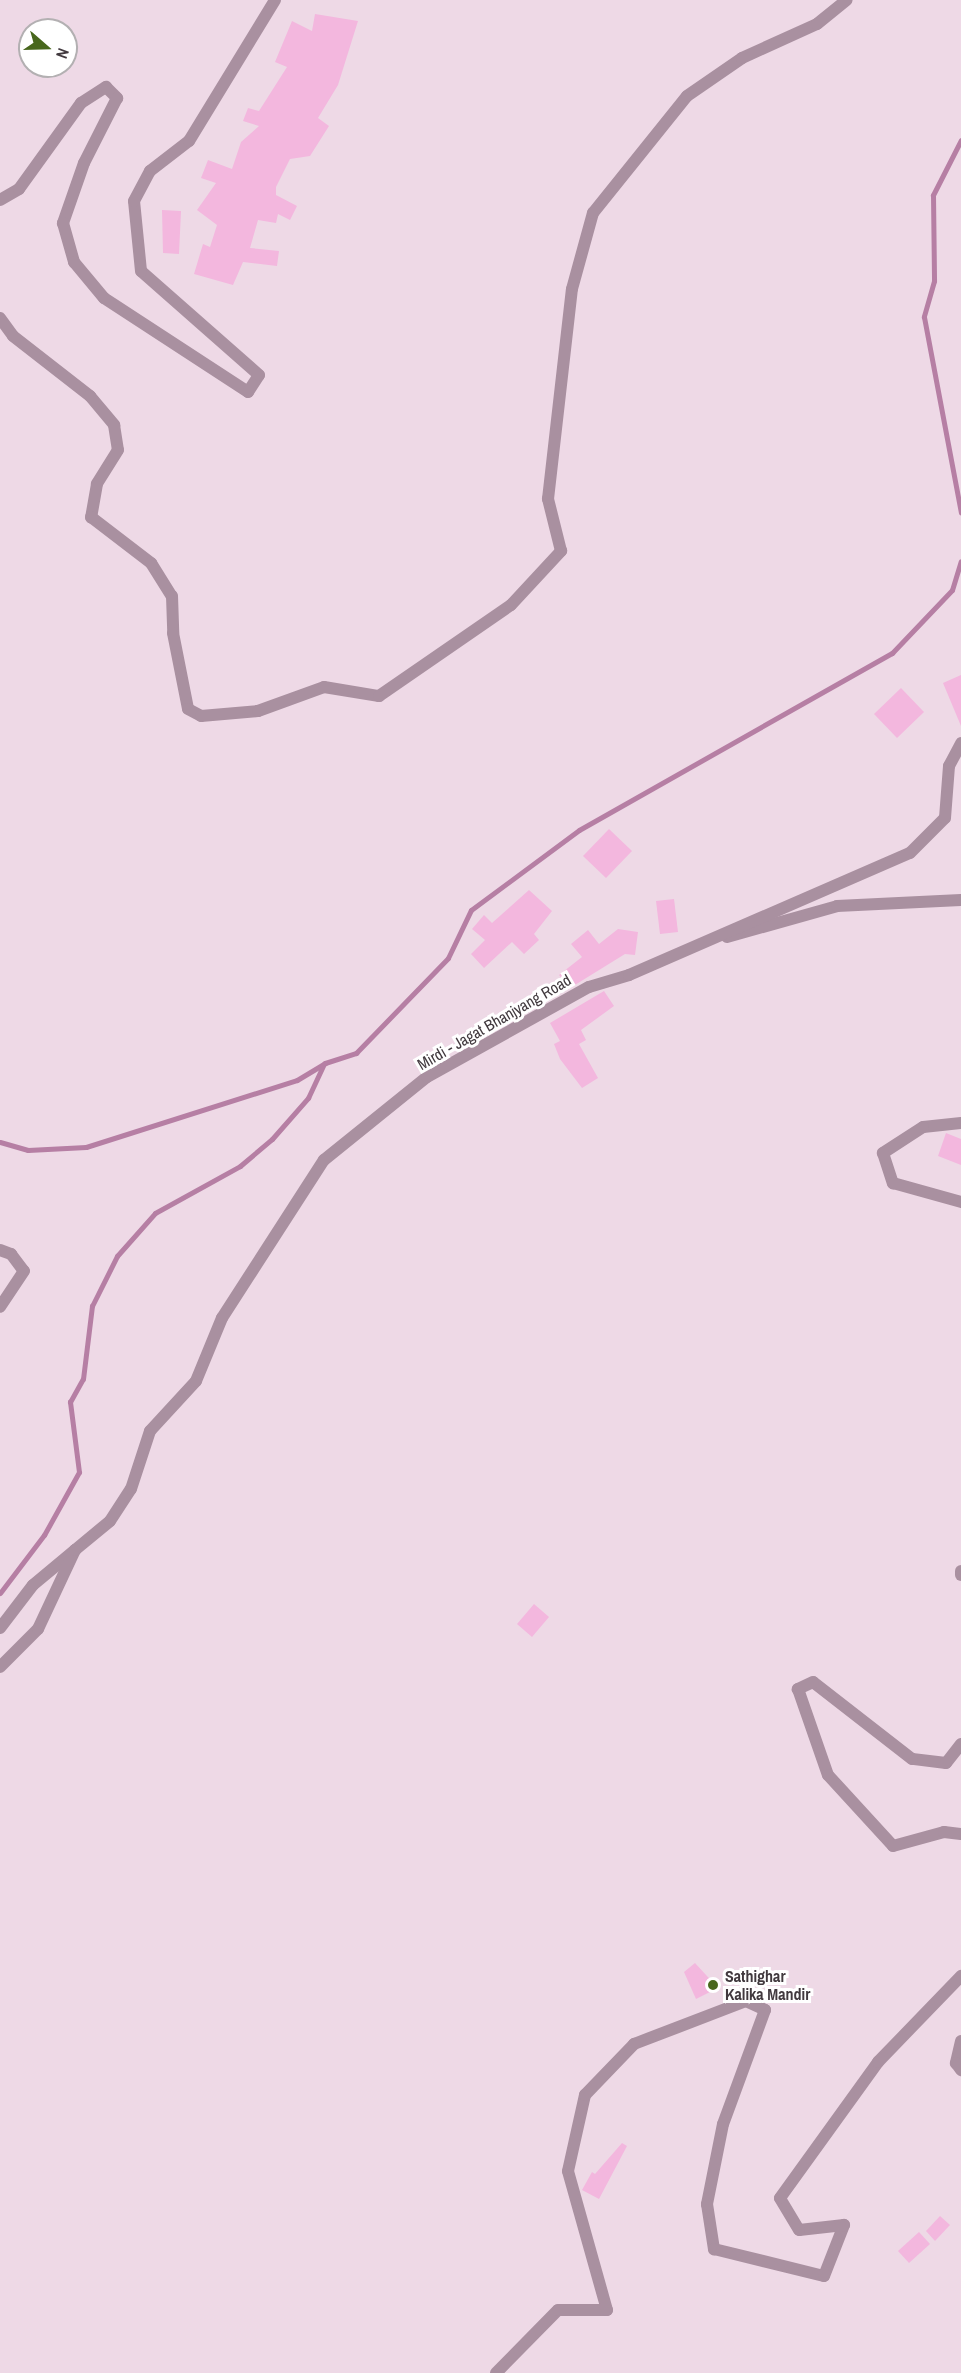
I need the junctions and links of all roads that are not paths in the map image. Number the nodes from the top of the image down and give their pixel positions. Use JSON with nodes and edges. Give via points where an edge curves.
{"nodes":[{"id":1,"x":275,"y":0,"type":"edge"},
{"id":2,"x":847,"y":0,"type":"edge"},
{"id":3,"x":0,"y":200,"type":"edge"},
{"id":4,"x":0,"y":318,"type":"edge"},
{"id":5,"x":961,"y":743,"type":"edge"},
{"id":6,"x":961,"y":900,"type":"edge"},
{"id":7,"x":682,"y":949,"type":"junction"},
{"id":8,"x":961,"y":1123,"type":"edge"},
{"id":9,"x":961,"y":1202,"type":"edge"},
{"id":10,"x":0,"y":1250,"type":"edge"},
{"id":11,"x":0,"y":1307,"type":"edge"},
{"id":12,"x":75,"y":1550,"type":"junction"},
{"id":13,"x":0,"y":1628,"type":"edge"},
{"id":14,"x":0,"y":1667,"type":"edge"},
{"id":15,"x":961,"y":1744,"type":"edge"},
{"id":16,"x":961,"y":1834,"type":"edge"},
{"id":17,"x":961,"y":1976,"type":"edge"},
{"id":18,"x":961,"y":2041,"type":"edge"},
{"id":19,"x":961,"y":2070,"type":"edge"},
{"id":20,"x":496,"y":2373,"type":"edge"}],
"edges":[{"from":1,"to":3,"type":"street","via":[[189,141],[150,171],[134,201],[141,271],[259,375],[248,392],[104,298],[74,262],[63,223],[84,163],[117,98],[106,87],[81,103],[19,189]]},
{"from":2,"to":4,"type":"street","via":[[817,24],[741,58],[687,96],[593,213],[571,300],[548,499],[561,551],[511,605],[379,696],[324,687],[258,711],[201,716],[188,709],[173,633],[172,596],[151,563],[91,517],[97,484],[118,450],[114,425],[90,396],[13,336]]},
{"from":5,"to":7,"type":"street","name":"Mirdi - Jagat Bhanjyang Road","via":[[949,766],[945,818],[910,853]]},
{"from":6,"to":7,"type":"street","via":[[837,906]]},
{"from":7,"to":12,"type":"street","name":"Mirdi - Jagat Bhanjyang Road","via":[[588,987],[475,1048],[427,1077],[324,1160],[222,1318],[196,1381],[150,1431],[131,1489],[116,1513]]},
{"from":8,"to":9,"type":"street","via":[[923,1127],[884,1153],[892,1183]]},
{"from":10,"to":11,"type":"street","via":[[11,1254],[24,1271]]},
{"from":12,"to":13,"type":"street","via":[[33,1585]]},
{"from":12,"to":14,"type":"street","name":"Mirdi - Jagat Bhanjyang Road","via":[[38,1629]]},
{"from":15,"to":16,"type":"street","via":[[946,1763],[912,1760],[813,1682],[798,1689],[828,1775],[893,1846],[944,1832]]},
{"from":17,"to":20,"type":"street","via":[[878,2062],[780,2198],[799,2230],[844,2225],[824,2276],[714,2249],[707,2204],[723,2124],[765,2010],[746,2001],[634,2044],[585,2095],[568,2171],[607,2310],[558,2310]]},
{"from":18,"to":19,"type":"street","via":[[956,2063]]}]}
